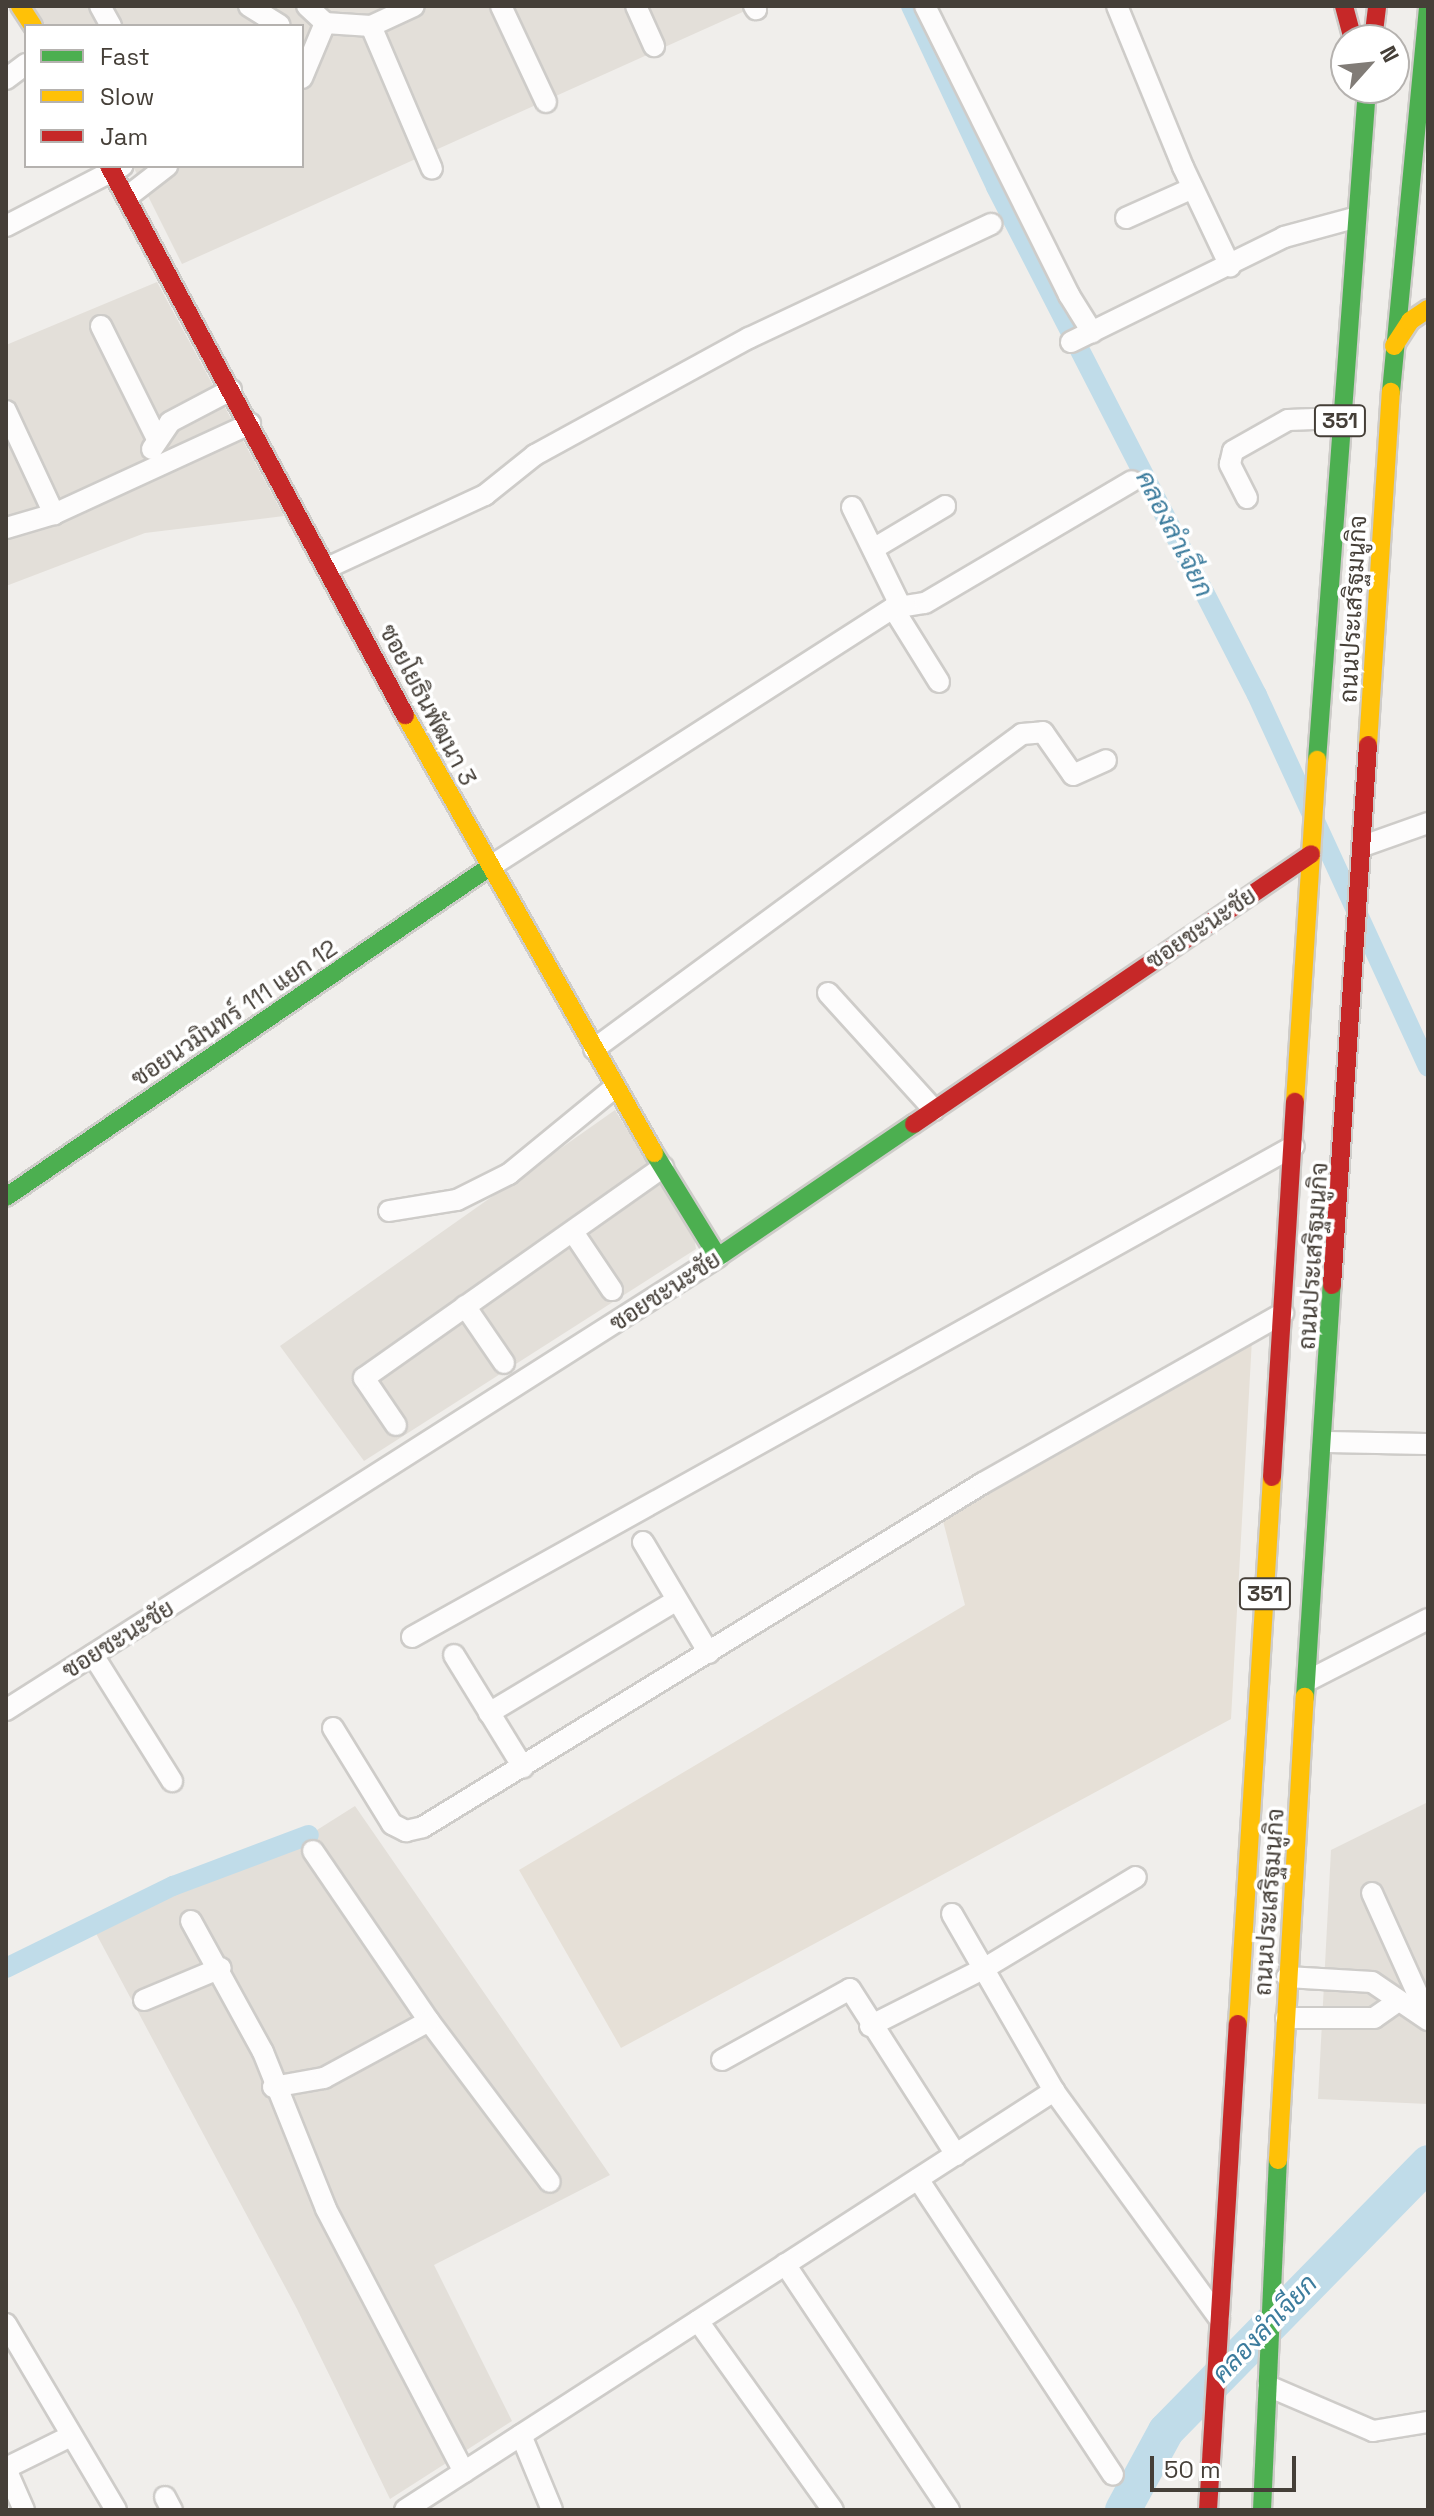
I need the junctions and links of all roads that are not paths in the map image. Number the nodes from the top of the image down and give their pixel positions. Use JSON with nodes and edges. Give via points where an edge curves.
{"nodes":[{"id":1,"x":20,"y":6,"type":"edge"},
{"id":2,"x":100,"y":6,"type":"edge"},
{"id":3,"x":249,"y":6,"type":"edge"},
{"id":4,"x":307,"y":6,"type":"edge"},
{"id":5,"x":414,"y":6,"type":"edge"},
{"id":6,"x":501,"y":6,"type":"edge"},
{"id":7,"x":636,"y":6,"type":"edge"},
{"id":8,"x":925,"y":6,"type":"edge"},
{"id":9,"x":1117,"y":6,"type":"edge"},
{"id":10,"x":1428,"y":6,"type":"edge"},
{"id":11,"x":325,"y":23,"type":"junction"},
{"id":12,"x":32,"y":24,"type":"edge"},
{"id":13,"x":110,"y":24,"type":"edge"},
{"id":14,"x":277,"y":24,"type":"edge"},
{"id":15,"x":371,"y":26,"type":"junction"},
{"id":16,"x":654,"y":46,"type":"dead end"},
{"id":17,"x":24,"y":66,"type":"edge"},
{"id":18,"x":304,"y":73,"type":"edge"},
{"id":19,"x":6,"y":79,"type":"edge"},
{"id":20,"x":546,"y":102,"type":"dead end"},
{"id":21,"x":1365,"y":104,"type":"edge"},
{"id":22,"x":1411,"y":137,"type":"junction"},
{"id":23,"x":114,"y":168,"type":"edge"},
{"id":24,"x":164,"y":168,"type":"edge"},
{"id":25,"x":432,"y":169,"type":"dead end"},
{"id":26,"x":1428,"y":183,"type":"edge"},
{"id":27,"x":1193,"y":188,"type":"junction"},
{"id":28,"x":127,"y":197,"type":"junction"},
{"id":29,"x":1126,"y":218,"type":"dead end"},
{"id":30,"x":1354,"y":218,"type":"junction"},
{"id":31,"x":991,"y":224,"type":"dead end"},
{"id":32,"x":6,"y":226,"type":"edge"},
{"id":33,"x":1230,"y":266,"type":"junction"},
{"id":34,"x":1428,"y":309,"type":"edge"},
{"id":35,"x":101,"y":326,"type":"dead end"},
{"id":36,"x":1394,"y":346,"type":"junction"},
{"id":37,"x":231,"y":390,"type":"junction"},
{"id":38,"x":6,"y":411,"type":"edge"},
{"id":39,"x":1340,"y":418,"type":"junction"},
{"id":40,"x":250,"y":424,"type":"junction"},
{"id":41,"x":156,"y":437,"type":"junction"},
{"id":42,"x":145,"y":468,"type":"junction"},
{"id":43,"x":1132,"y":481,"type":"dead end"},
{"id":44,"x":1247,"y":498,"type":"dead end"},
{"id":45,"x":945,"y":506,"type":"dead end"},
{"id":46,"x":852,"y":507,"type":"dead end"},
{"id":47,"x":54,"y":514,"type":"junction"},
{"id":48,"x":6,"y":528,"type":"edge"},
{"id":49,"x":873,"y":549,"type":"junction"},
{"id":50,"x":327,"y":568,"type":"junction"},
{"id":51,"x":897,"y":606,"type":"junction"},
{"id":52,"x":939,"y":682,"type":"dead end"},
{"id":53,"x":1106,"y":760,"type":"dead end"},
{"id":54,"x":1428,"y":823,"type":"edge"},
{"id":55,"x":1363,"y":846,"type":"junction"},
{"id":56,"x":1311,"y":848,"type":"junction"},
{"id":57,"x":488,"y":868,"type":"junction"},
{"id":58,"x":828,"y":993,"type":"dead end"},
{"id":59,"x":594,"y":1049,"type":"junction"},
{"id":60,"x":614,"y":1088,"type":"junction"},
{"id":61,"x":934,"y":1110,"type":"junction"},
{"id":62,"x":1294,"y":1146,"type":"junction"},
{"id":63,"x":663,"y":1167,"type":"junction"},
{"id":64,"x":6,"y":1197,"type":"edge"},
{"id":65,"x":389,"y":1211,"type":"dead end"},
{"id":66,"x":573,"y":1232,"type":"junction"},
{"id":67,"x":718,"y":1257,"type":"junction"},
{"id":68,"x":612,"y":1290,"type":"dead end"},
{"id":69,"x":465,"y":1306,"type":"junction"},
{"id":70,"x":1283,"y":1313,"type":"junction"},
{"id":71,"x":504,"y":1363,"type":"dead end"},
{"id":72,"x":396,"y":1425,"type":"dead end"},
{"id":73,"x":1326,"y":1442,"type":"junction"},
{"id":74,"x":1428,"y":1444,"type":"edge"},
{"id":75,"x":643,"y":1542,"type":"dead end"},
{"id":76,"x":677,"y":1600,"type":"junction"},
{"id":77,"x":1428,"y":1619,"type":"edge"},
{"id":78,"x":412,"y":1637,"type":"dead end"},
{"id":79,"x":709,"y":1653,"type":"junction"},
{"id":80,"x":93,"y":1655,"type":"junction"},
{"id":81,"x":454,"y":1655,"type":"dead end"},
{"id":82,"x":1309,"y":1680,"type":"junction"},
{"id":83,"x":6,"y":1710,"type":"edge"},
{"id":84,"x":489,"y":1713,"type":"junction"},
{"id":85,"x":333,"y":1728,"type":"dead end"},
{"id":86,"x":523,"y":1767,"type":"junction"},
{"id":87,"x":172,"y":1781,"type":"dead end"},
{"id":88,"x":313,"y":1851,"type":"dead end"},
{"id":89,"x":1136,"y":1877,"type":"dead end"},
{"id":90,"x":1372,"y":1893,"type":"dead end"},
{"id":91,"x":952,"y":1914,"type":"dead end"},
{"id":92,"x":191,"y":1921,"type":"dead end"},
{"id":93,"x":221,"y":1968,"type":"junction"},
{"id":94,"x":985,"y":1968,"type":"junction"},
{"id":95,"x":1287,"y":1977,"type":"junction"},
{"id":96,"x":144,"y":2000,"type":"dead end"},
{"id":97,"x":1398,"y":2001,"type":"junction"},
{"id":98,"x":1286,"y":2018,"type":"junction"},
{"id":99,"x":1428,"y":2018,"type":"edge"},
{"id":100,"x":429,"y":2021,"type":"junction"},
{"id":101,"x":870,"y":2026,"type":"junction"},
{"id":102,"x":722,"y":2060,"type":"dead end"},
{"id":103,"x":273,"y":2087,"type":"junction"},
{"id":104,"x":1054,"y":2091,"type":"junction"},
{"id":105,"x":956,"y":2155,"type":"junction"},
{"id":106,"x":918,"y":2179,"type":"junction"},
{"id":107,"x":550,"y":2182,"type":"dead end"},
{"id":108,"x":785,"y":2264,"type":"junction"},
{"id":109,"x":1219,"y":2318,"type":"junction"},
{"id":110,"x":698,"y":2321,"type":"junction"},
{"id":111,"x":6,"y":2324,"type":"edge"},
{"id":112,"x":1268,"y":2386,"type":"junction"},
{"id":113,"x":1428,"y":2422,"type":"edge"},
{"id":114,"x":521,"y":2435,"type":"junction"},
{"id":115,"x":69,"y":2437,"type":"junction"},
{"id":116,"x":6,"y":2468,"type":"edge"},
{"id":117,"x":464,"y":2472,"type":"junction"},
{"id":118,"x":1113,"y":2475,"type":"dead end"},
{"id":119,"x":24,"y":2510,"type":"edge"},
{"id":120,"x":116,"y":2510,"type":"edge"},
{"id":121,"x":405,"y":2510,"type":"edge"},
{"id":122,"x":552,"y":2510,"type":"edge"},
{"id":123,"x":833,"y":2510,"type":"edge"},
{"id":124,"x":949,"y":2510,"type":"edge"},
{"id":125,"x":1208,"y":2510,"type":"edge"},
{"id":126,"x":1264,"y":2510,"type":"edge"}],
"edges":[{"from":1,"to":12,"type":"main road"},
{"from":2,"to":13,"type":"street"},
{"from":3,"to":14,"type":"street"},
{"from":4,"to":11,"type":"street"},
{"from":5,"to":15,"type":"street"},
{"from":6,"to":20,"type":"street"},
{"from":7,"to":16,"type":"street"},
{"from":8,"to":33,"type":"street","via":[[1084,336]]},
{"from":9,"to":27,"type":"street"},
{"from":10,"to":22,"type":"main road","name":"ถนนประเสริฐมนูกิจ","number":"351"},
{"from":11,"to":15,"type":"street"},
{"from":11,"to":18,"type":"street"},
{"from":15,"to":25,"type":"street"},
{"from":17,"to":19,"type":"street"},
{"from":21,"to":30,"type":"main road","name":"ถนนประเสริฐมนูกิจ","number":"351"},
{"from":22,"to":26,"type":"main road"},
{"from":22,"to":36,"type":"main road","name":"ถนนประเสริฐมนูกิจ","number":"351"},
{"from":23,"to":28,"type":"main road","name":"ซอยโยธินพัฒนา 3"},
{"from":23,"to":32,"type":"street"},
{"from":24,"to":28,"type":"street"},
{"from":27,"to":29,"type":"street"},
{"from":27,"to":33,"type":"street"},
{"from":28,"to":37,"type":"main road","name":"ซอยโยธินพัฒนา 3"},
{"from":30,"to":33,"type":"street","via":[[1284,237]]},
{"from":30,"to":39,"type":"main road","name":"ถนนประเสริฐมนูกิจ","number":"351"},
{"from":31,"to":50,"type":"street","via":[[749,338],[535,455],[485,495]]},
{"from":34,"to":36,"type":"main road","via":[[1410,321]]},
{"from":35,"to":41,"type":"street"},
{"from":36,"to":55,"type":"main road","name":"ถนนประเสริฐมนูกิจ","number":"351"},
{"from":37,"to":40,"type":"main road","name":"ซอยโยธินพัฒนา 3"},
{"from":37,"to":41,"type":"street","via":[[170,422]]},
{"from":38,"to":47,"type":"street"},
{"from":39,"to":44,"type":"street","via":[[1288,420],[1233,451],[1230,464]]},
{"from":39,"to":56,"type":"main road","name":"ถนนประเสริฐมนูกิจ","number":"351"},
{"from":40,"to":42,"type":"street","via":[[203,449]]},
{"from":40,"to":50,"type":"main road","name":"ซอยโยธินพัฒนา 3"},
{"from":41,"to":42,"type":"street"},
{"from":42,"to":47,"type":"street"},
{"from":43,"to":51,"type":"street","via":[[925,603]]},
{"from":45,"to":49,"type":"street"},
{"from":46,"to":49,"type":"street"},
{"from":47,"to":48,"type":"street"},
{"from":49,"to":51,"type":"street"},
{"from":50,"to":57,"type":"main road","name":"ซอยโยธินพัฒนา 3"},
{"from":51,"to":52,"type":"street"},
{"from":51,"to":57,"type":"street"},
{"from":53,"to":59,"type":"street","via":[[1073,775],[1043,732],[1022,734]]},
{"from":54,"to":55,"type":"street"},
{"from":55,"to":73,"type":"main road","name":"ถนนประเสริฐมนูกิจ","number":"351"},
{"from":56,"to":61,"type":"main road","name":"ซอยชะนะชัย"},
{"from":56,"to":62,"type":"main road","name":"ถนนประเสริฐมนูกิจ","number":"351"},
{"from":57,"to":59,"type":"main road","name":"ซอยโยธินพัฒนา 3"},
{"from":57,"to":64,"type":"main road","name":"ซอยนวมินทร์ 111 แยก 12"},
{"from":58,"to":61,"type":"street"},
{"from":59,"to":60,"type":"main road","name":"ซอยโยธินพัฒนา 3"},
{"from":60,"to":63,"type":"main road","name":"ซอยโยธินพัฒนา 3"},
{"from":60,"to":65,"type":"street","via":[[509,1174],[457,1200]]},
{"from":61,"to":67,"type":"main road","name":"ซอยชะนะชัย"},
{"from":62,"to":70,"type":"main road","name":"ถนนประเสริฐมนูกิจ","number":"351"},
{"from":62,"to":78,"type":"street"},
{"from":63,"to":66,"type":"street"},
{"from":63,"to":67,"type":"main road","name":"ซอยโยธินพัฒนา 3"},
{"from":66,"to":68,"type":"street"},
{"from":66,"to":69,"type":"street"},
{"from":67,"to":80,"type":"street","name":"ซอยชะนะชัย"},
{"from":69,"to":71,"type":"street"},
{"from":69,"to":72,"type":"street","via":[[364,1378]]},
{"from":70,"to":79,"type":"street","via":[[983,1483]]},
{"from":70,"to":109,"type":"main road","name":"ถนนประเสริฐมนูกิจ","number":"351"},
{"from":73,"to":74,"type":"street"},
{"from":73,"to":82,"type":"main road","name":"ถนนประเสริฐมนูกิจ","number":"351"},
{"from":75,"to":76,"type":"street"},
{"from":76,"to":79,"type":"street"},
{"from":76,"to":84,"type":"street"},
{"from":77,"to":82,"type":"street"},
{"from":79,"to":86,"type":"street"},
{"from":80,"to":83,"type":"street","name":"ซอยชะนะชัย"},
{"from":80,"to":87,"type":"street"},
{"from":81,"to":84,"type":"street"},
{"from":82,"to":95,"type":"main road","name":"ถนนประเสริฐมนูกิจ","number":"351"},
{"from":84,"to":86,"type":"street"},
{"from":85,"to":86,"type":"street","via":[[392,1824],[406,1831],[423,1827]]},
{"from":88,"to":100,"type":"street"},
{"from":89,"to":94,"type":"street"},
{"from":90,"to":99,"type":"street"},
{"from":91,"to":94,"type":"street"},
{"from":92,"to":93,"type":"street"},
{"from":93,"to":96,"type":"street"},
{"from":93,"to":103,"type":"street","via":[[263,2052]]},
{"from":94,"to":101,"type":"street"},
{"from":94,"to":104,"type":"street"},
{"from":95,"to":97,"type":"street","via":[[1372,1982]]},
{"from":95,"to":98,"type":"main road","name":"ถนนประเสริฐมนูกิจ","number":"351"},
{"from":97,"to":98,"type":"street","via":[[1374,2018]]},
{"from":97,"to":99,"type":"street"},
{"from":98,"to":112,"type":"main road","name":"ถนนประเสริฐมนูกิจ","number":"351"},
{"from":100,"to":103,"type":"street","via":[[324,2078]]},
{"from":100,"to":107,"type":"street"},
{"from":101,"to":102,"type":"street","via":[[848,1988]]},
{"from":101,"to":105,"type":"street"},
{"from":103,"to":117,"type":"street","via":[[326,2209]]},
{"from":104,"to":105,"type":"street"},
{"from":104,"to":109,"type":"street"},
{"from":105,"to":106,"type":"street"},
{"from":106,"to":108,"type":"street"},
{"from":106,"to":118,"type":"street"},
{"from":108,"to":110,"type":"street"},
{"from":108,"to":124,"type":"street"},
{"from":109,"to":125,"type":"main road","name":"ถนนประเสริฐมนูกิจ","number":"351"},
{"from":110,"to":114,"type":"street"},
{"from":110,"to":123,"type":"street"},
{"from":111,"to":115,"type":"street"},
{"from":112,"to":113,"type":"street","via":[[1373,2431]]},
{"from":112,"to":126,"type":"main road","name":"ถนนประเสริฐมนูกิจ","number":"351"},
{"from":114,"to":117,"type":"street"},
{"from":114,"to":122,"type":"street"},
{"from":115,"to":116,"type":"street"},
{"from":115,"to":120,"type":"street"},
{"from":116,"to":119,"type":"street"},
{"from":117,"to":121,"type":"street"}]}
